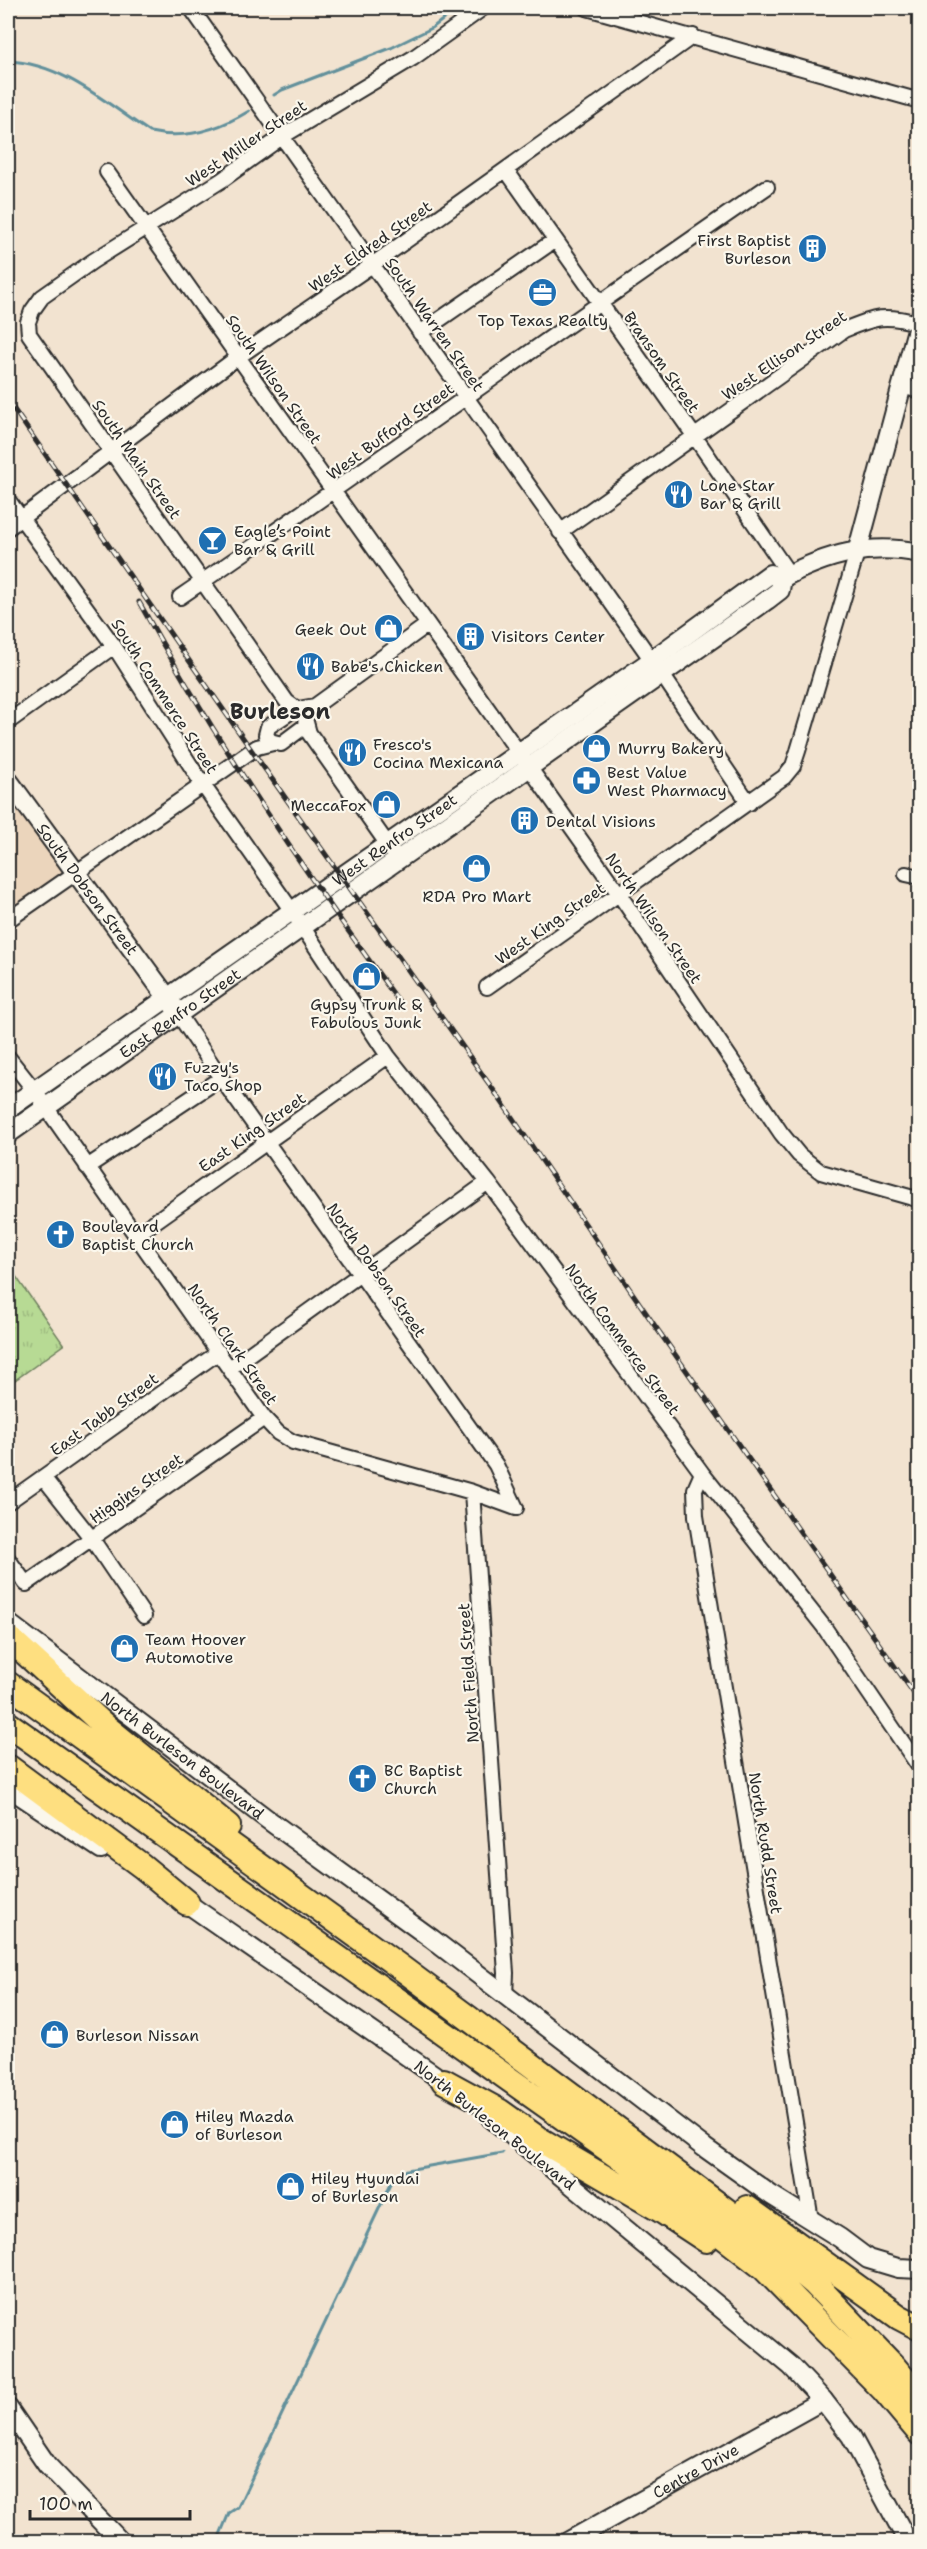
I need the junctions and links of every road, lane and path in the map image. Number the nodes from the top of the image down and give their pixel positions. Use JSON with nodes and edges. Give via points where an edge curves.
{"nodes":[{"id":1,"x":191,"y":8,"type":"edge"},
{"id":2,"x":483,"y":8,"type":"edge"},
{"id":3,"x":587,"y":8,"type":"edge"},
{"id":4,"x":693,"y":36,"type":"junction"},
{"id":5,"x":920,"y":101,"type":"edge"},
{"id":6,"x":283,"y":136,"type":"junction"},
{"id":7,"x":506,"y":170,"type":"junction"},
{"id":8,"x":107,"y":172,"type":"dead end"},
{"id":9,"x":767,"y":188,"type":"dead end"},
{"id":10,"x":146,"y":228,"type":"junction"},
{"id":11,"x":555,"y":240,"type":"junction"},
{"id":12,"x":372,"y":265,"type":"junction"},
{"id":13,"x":600,"y":302,"type":"junction"},
{"id":14,"x":32,"y":311,"type":"joint"},
{"id":15,"x":919,"y":320,"type":"edge"},
{"id":16,"x":420,"y":333,"type":"junction"},
{"id":17,"x":238,"y":357,"type":"junction"},
{"id":18,"x":901,"y":386,"type":"junction"},
{"id":19,"x":920,"y":391,"type":"edge"},
{"id":20,"x":465,"y":396,"type":"junction"},
{"id":21,"x":695,"y":437,"type":"junction"},
{"id":22,"x":112,"y":452,"type":"junction"},
{"id":23,"x":333,"y":492,"type":"junction"},
{"id":24,"x":8,"y":500,"type":"edge"},
{"id":25,"x":20,"y":519,"type":"junction"},
{"id":26,"x":8,"y":528,"type":"edge"},
{"id":27,"x":560,"y":532,"type":"junction"},
{"id":28,"x":858,"y":549,"type":"junction"},
{"id":29,"x":920,"y":553,"type":"edge"},
{"id":30,"x":786,"y":576,"type":"junction"},
{"id":31,"x":203,"y":581,"type":"junction"},
{"id":32,"x":180,"y":597,"type":"dead end"},
{"id":33,"x":427,"y":626,"type":"junction"},
{"id":34,"x":114,"y":646,"type":"junction"},
{"id":35,"x":657,"y":667,"type":"junction"},
{"id":36,"x":302,"y":715,"type":"junction"},
{"id":37,"x":8,"y":722,"type":"edge"},
{"id":38,"x":270,"y":737,"type":"junction"},
{"id":39,"x":524,"y":759,"type":"junction"},
{"id":40,"x":8,"y":780,"type":"edge"},
{"id":41,"x":203,"y":785,"type":"junction"},
{"id":42,"x":749,"y":803,"type":"junction"},
{"id":43,"x":387,"y":844,"type":"junction"},
{"id":44,"x":398,"y":860,"type":"junction"},
{"id":45,"x":77,"y":872,"type":"junction"},
{"id":46,"x":353,"y":892,"type":"joint"},
{"id":47,"x":619,"y":894,"type":"junction"},
{"id":48,"x":292,"y":910,"type":"junction"},
{"id":49,"x":8,"y":920,"type":"edge"},
{"id":50,"x":302,"y":928,"type":"junction"},
{"id":51,"x":488,"y":987,"type":"dead end"},
{"id":52,"x":168,"y":998,"type":"junction"},
{"id":53,"x":179,"y":1015,"type":"junction"},
{"id":54,"x":388,"y":1056,"type":"junction"},
{"id":55,"x":8,"y":1057,"type":"edge"},
{"id":56,"x":220,"y":1078,"type":"junction"},
{"id":57,"x":34,"y":1090,"type":"junction"},
{"id":58,"x":45,"y":1107,"type":"junction"},
{"id":59,"x":8,"y":1109,"type":"edge"},
{"id":60,"x":8,"y":1134,"type":"edge"},
{"id":61,"x":266,"y":1142,"type":"junction"},
{"id":62,"x":87,"y":1167,"type":"junction"},
{"id":63,"x":488,"y":1182,"type":"junction"},
{"id":64,"x":920,"y":1200,"type":"edge"},
{"id":65,"x":135,"y":1235,"type":"junction"},
{"id":66,"x":360,"y":1274,"type":"junction"},
{"id":67,"x":219,"y":1352,"type":"junction"},
{"id":68,"x":230,"y":1368,"type":"junction"},
{"id":69,"x":264,"y":1418,"type":"junction"},
{"id":70,"x":702,"y":1473,"type":"junction"},
{"id":71,"x":43,"y":1477,"type":"junction"},
{"id":72,"x":472,"y":1492,"type":"junction"},
{"id":73,"x":8,"y":1502,"type":"edge"},
{"id":74,"x":92,"y":1539,"type":"junction"},
{"id":75,"x":8,"y":1560,"type":"edge"},
{"id":76,"x":144,"y":1616,"type":"dead end"},
{"id":77,"x":8,"y":1623,"type":"edge"},
{"id":78,"x":8,"y":1637,"type":"edge"},
{"id":79,"x":8,"y":1684,"type":"edge"},
{"id":80,"x":8,"y":1724,"type":"edge"},
{"id":81,"x":8,"y":1767,"type":"edge"},
{"id":82,"x":920,"y":1768,"type":"edge"},
{"id":83,"x":8,"y":1787,"type":"edge"},
{"id":84,"x":187,"y":1903,"type":"junction"},
{"id":85,"x":400,"y":1967,"type":"junction"},
{"id":86,"x":505,"y":1996,"type":"junction"},
{"id":87,"x":444,"y":2081,"type":"junction"},
{"id":88,"x":571,"y":2093,"type":"junction"},
{"id":89,"x":811,"y":2220,"type":"junction"},
{"id":90,"x":920,"y":2269,"type":"edge"},
{"id":91,"x":920,"y":2328,"type":"edge"},
{"id":92,"x":862,"y":2368,"type":"junction"},
{"id":93,"x":920,"y":2398,"type":"edge"},
{"id":94,"x":823,"y":2400,"type":"junction"},
{"id":95,"x":8,"y":2408,"type":"edge"},
{"id":96,"x":920,"y":2433,"type":"edge"},
{"id":97,"x":121,"y":2541,"type":"edge"},
{"id":98,"x":567,"y":2541,"type":"edge"},
{"id":99,"x":908,"y":2541,"type":"edge"}],
"edges":[{"from":1,"to":6,"type":"street","name":"South Warren Street"},
{"from":2,"to":6,"type":"street","name":"West Miller Street","via":[[413,58]]},
{"from":3,"to":4,"type":"street"},
{"from":4,"to":5,"type":"street"},
{"from":4,"to":7,"type":"street","name":"West Eldred Street"},
{"from":6,"to":10,"type":"street","name":"West Miller Street"},
{"from":6,"to":12,"type":"street","name":"South Warren Street"},
{"from":7,"to":11,"type":"street","name":"Bransom Street"},
{"from":7,"to":12,"type":"street","name":"West Eldred Street"},
{"from":8,"to":10,"type":"street","name":"South Wilson Street"},
{"from":9,"to":13,"type":"street","name":"West Bufford Street"},
{"from":10,"to":14,"type":"street","name":"West Miller Street","via":[[42,297]]},
{"from":10,"to":17,"type":"street","name":"South Wilson Street"},
{"from":11,"to":13,"type":"street","name":"Bransom Street"},
{"from":11,"to":16,"type":"street"},
{"from":12,"to":16,"type":"street","name":"South Warren Street"},
{"from":12,"to":17,"type":"street","name":"West Eldred Street"},
{"from":13,"to":20,"type":"street","name":"West Bufford Street"},
{"from":13,"to":21,"type":"street","name":"Bransom Street"},
{"from":14,"to":22,"type":"street","name":"South Main Street","via":[[29,334]]},
{"from":15,"to":18,"type":"main road"},
{"from":15,"to":21,"type":"street","name":"West Ellison Street","via":[[892,316],[844,330]]},
{"from":16,"to":20,"type":"street","name":"South Warren Street"},
{"from":17,"to":22,"type":"street","name":"West Eldred Street"},
{"from":17,"to":23,"type":"street","name":"South Wilson Street"},
{"from":18,"to":19,"type":"street"},
{"from":18,"to":28,"type":"main road"},
{"from":20,"to":23,"type":"street","name":"West Bufford Street"},
{"from":20,"to":27,"type":"street","name":"South Warren Street"},
{"from":21,"to":27,"type":"street","name":"West Ellison Street"},
{"from":21,"to":30,"type":"street","name":"Bransom Street"},
{"from":22,"to":25,"type":"street","name":"West Eldred Street"},
{"from":22,"to":31,"type":"street","name":"South Main Street"},
{"from":23,"to":31,"type":"street","name":"West Bufford Street"},
{"from":23,"to":33,"type":"street","name":"South Wilson Street"},
{"from":24,"to":25,"type":"street","name":"South Commerce Street"},
{"from":25,"to":26,"type":"street","name":"West Eldred Street"},
{"from":25,"to":34,"type":"street","name":"South Commerce Street"},
{"from":27,"to":35,"type":"street","name":"South Warren Street"},
{"from":28,"to":29,"type":"main road","name":"West Renfro Street","via":[[893,548]]},
{"from":28,"to":30,"type":"main road","name":"West Renfro Street"},
{"from":28,"to":42,"type":"street","name":"West King Street","via":[[793,766]]},
{"from":30,"to":35,"type":"main road","name":"West Renfro Street","via":[[773,595]]},
{"from":31,"to":32,"type":"street","name":"West Bufford Street"},
{"from":31,"to":36,"type":"street","name":"South Main Street","via":[[287,702]]},
{"from":33,"to":36,"type":"street"},
{"from":33,"to":39,"type":"street","name":"South Wilson Street"},
{"from":34,"to":37,"type":"street"},
{"from":34,"to":41,"type":"street","name":"South Commerce Street"},
{"from":35,"to":39,"type":"main road","name":"West Renfro Street"},
{"from":35,"to":42,"type":"street","name":"South Warren Street"},
{"from":36,"to":38,"type":"street","via":[[288,711],[271,724]]},
{"from":36,"to":38,"type":"street","via":[[302,729],[284,742]]},
{"from":36,"to":43,"type":"street","name":"South Main Street","via":[[309,733]]},
{"from":38,"to":41,"type":"street"},
{"from":39,"to":43,"type":"main road","name":"West Renfro Street"},
{"from":39,"to":44,"type":"main road","name":"West Renfro Street"},
{"from":39,"to":47,"type":"street","name":"North Wilson Street"},
{"from":40,"to":45,"type":"main road","name":"South Dobson Street"},
{"from":41,"to":45,"type":"street"},
{"from":41,"to":48,"type":"street","name":"South Commerce Street"},
{"from":42,"to":47,"type":"street","name":"West King Street"},
{"from":43,"to":44,"type":"street","name":"South Main Street"},
{"from":43,"to":48,"type":"main road","name":"West Renfro Street"},
{"from":44,"to":46,"type":"main road","name":"West Renfro Street"},
{"from":45,"to":49,"type":"street"},
{"from":45,"to":52,"type":"main road","name":"South Dobson Street"},
{"from":46,"to":50,"type":"main road","name":"East Renfro Street"},
{"from":47,"to":51,"type":"street","name":"West King Street"},
{"from":47,"to":64,"type":"street","name":"North Wilson Street","via":[[799,1155],[821,1172]]},
{"from":48,"to":50,"type":"street","name":"South Commerce Street"},
{"from":48,"to":52,"type":"main road","name":"West Renfro Street"},
{"from":50,"to":53,"type":"main road","name":"East Renfro Street"},
{"from":50,"to":54,"type":"street","name":"North Commerce Street"},
{"from":52,"to":53,"type":"main road","name":"South Dobson Street"},
{"from":52,"to":57,"type":"main road","name":"West Renfro Street"},
{"from":53,"to":56,"type":"street","name":"North Dobson Street"},
{"from":53,"to":58,"type":"main road","name":"East Renfro Street"},
{"from":54,"to":61,"type":"street","name":"East King Street"},
{"from":54,"to":63,"type":"street","name":"North Commerce Street"},
{"from":55,"to":57,"type":"street","name":"North Clark Street"},
{"from":56,"to":61,"type":"street","name":"North Dobson Street"},
{"from":56,"to":62,"type":"street"},
{"from":57,"to":58,"type":"street","name":"North Clark Street"},
{"from":57,"to":59,"type":"main road","name":"West Renfro Street"},
{"from":58,"to":60,"type":"main road","name":"East Renfro Street"},
{"from":58,"to":62,"type":"street","name":"North Clark Street"},
{"from":61,"to":65,"type":"street","name":"East King Street"},
{"from":61,"to":66,"type":"street","name":"North Dobson Street"},
{"from":62,"to":65,"type":"street","name":"North Clark Street"},
{"from":63,"to":66,"type":"street"},
{"from":63,"to":70,"type":"street","name":"North Commerce Street"},
{"from":65,"to":67,"type":"street","name":"North Clark Street"},
{"from":66,"to":68,"type":"street"},
{"from":66,"to":72,"type":"street","name":"North Dobson Street","via":[[495,1465],[516,1508]]},
{"from":67,"to":68,"type":"street","name":"North Clark Street"},
{"from":67,"to":71,"type":"street","name":"East Tabb Street"},
{"from":68,"to":69,"type":"street","name":"North Clark Street"},
{"from":69,"to":72,"type":"street","name":"North Clark Street","via":[[293,1442]]},
{"from":69,"to":74,"type":"street","name":"Higgins Street"},
{"from":70,"to":82,"type":"street","name":"North Commerce Street","via":[[824,1628]]},
{"from":70,"to":89,"type":"street","name":"North Rudd Street","via":[[695,1489],[696,1516]]},
{"from":71,"to":73,"type":"street","name":"East Tabb Street"},
{"from":71,"to":74,"type":"street"},
{"from":72,"to":86,"type":"street","name":"North Field Street"},
{"from":74,"to":75,"type":"street","name":"Higgins Street","via":[[26,1584]]},
{"from":74,"to":76,"type":"street"},
{"from":77,"to":86,"type":"main road","name":"North Burleson Boulevard"},
{"from":78,"to":85,"type":"highway","via":[[106,1727],[276,1866],[391,1952]]},
{"from":79,"to":85,"type":"highway"},
{"from":80,"to":92,"type":"highway","via":[[704,2219],[764,2268]]},
{"from":81,"to":84,"type":"highway"},
{"from":83,"to":84,"type":"main road","name":"North Burleson Boulevard"},
{"from":84,"to":87,"type":"main road","name":"North Burleson Boulevard"},
{"from":85,"to":88,"type":"highway"},
{"from":86,"to":89,"type":"main road","name":"North Burleson Boulevard","via":[[705,2148]]},
{"from":87,"to":92,"type":"highway","via":[[706,2240]]},
{"from":87,"to":94,"type":"main road","name":"North Burleson Boulevard","via":[[782,2359]]},
{"from":88,"to":91,"type":"highway","via":[[595,2100],[620,2116],[899,2317]]},
{"from":88,"to":93,"type":"highway","via":[[743,2223],[814,2283]]},
{"from":89,"to":90,"type":"main road","name":"North Burleson Boulevard","via":[[868,2259],[898,2268]]},
{"from":92,"to":96,"type":"highway"},
{"from":94,"to":98,"type":"main road","name":"Centre Drive"},
{"from":94,"to":99,"type":"main road","name":"North Burleson Boulevard","via":[[851,2436]]},
{"from":95,"to":97,"type":"main road","via":[[47,2465]]}]}
